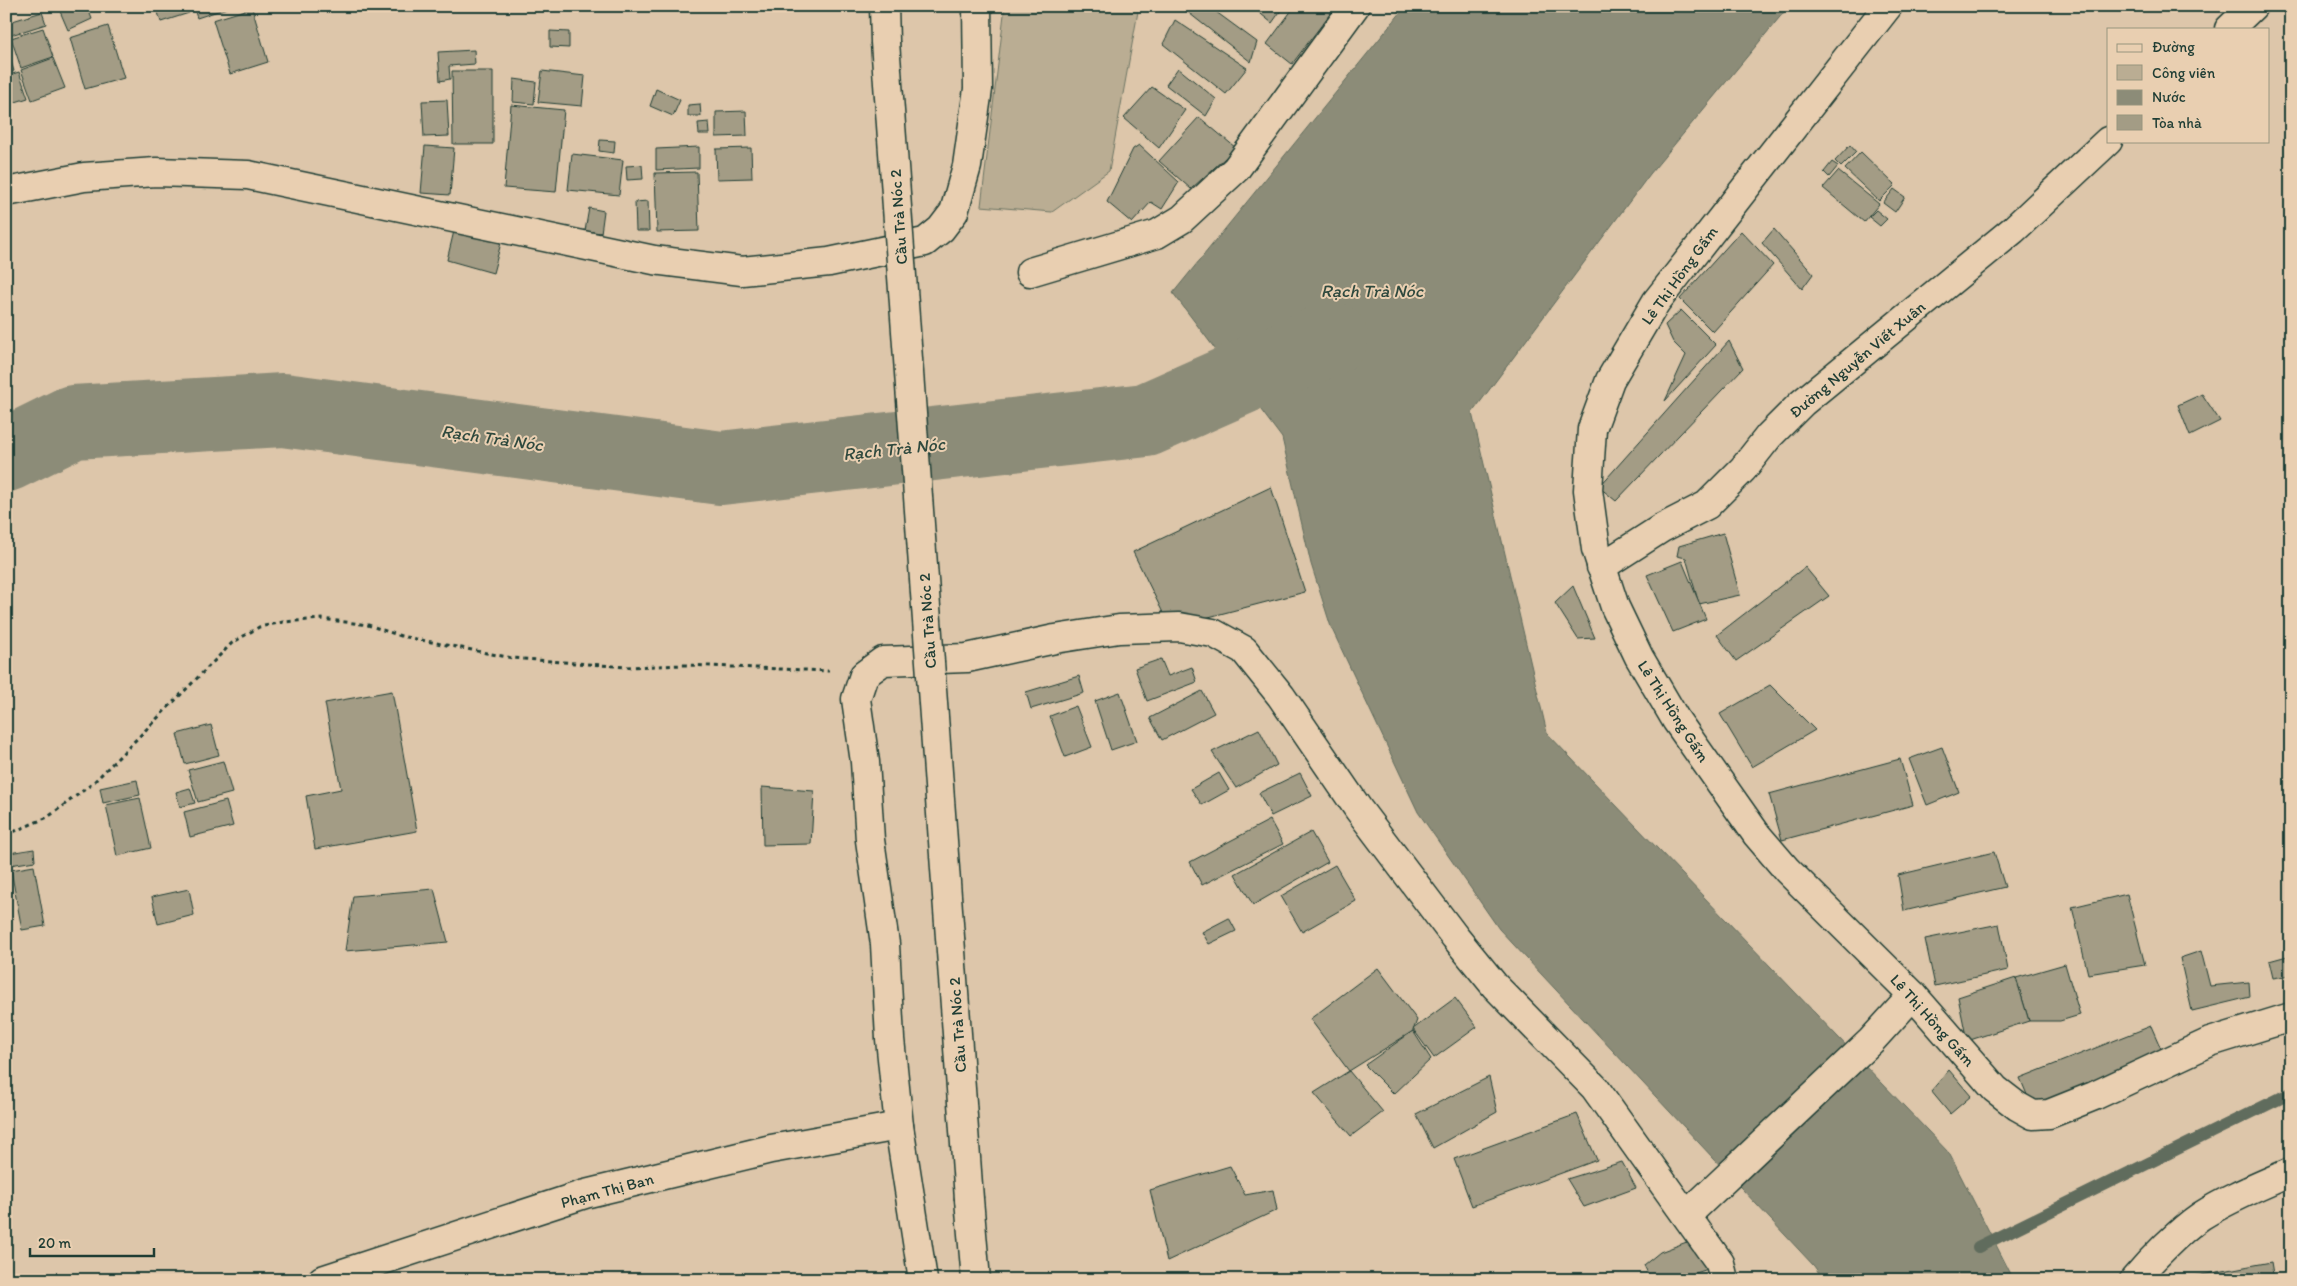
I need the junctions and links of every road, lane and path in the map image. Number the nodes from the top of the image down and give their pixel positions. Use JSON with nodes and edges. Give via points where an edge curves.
{"nodes":[{"id":1,"x":884,"y":6,"type":"edge"},
{"id":2,"x":977,"y":6,"type":"edge"},
{"id":3,"x":1354,"y":6,"type":"edge"},
{"id":4,"x":1888,"y":6,"type":"edge"},
{"id":5,"x":2253,"y":6,"type":"edge"},
{"id":6,"x":2230,"y":28,"type":"edge"},
{"id":7,"x":2107,"y":142,"type":"edge"},
{"id":8,"x":6,"y":192,"type":"edge"},
{"id":9,"x":1030,"y":272,"type":"dead end"},
{"id":10,"x":1601,"y":568,"type":"junction"},
{"id":11,"x":864,"y":675,"type":"junction"},
{"id":12,"x":6,"y":835,"type":"edge"},
{"id":13,"x":1913,"y":995,"type":"junction"},
{"id":14,"x":2291,"y":1017,"type":"edge"},
{"id":15,"x":899,"y":1126,"type":"junction"},
{"id":16,"x":2291,"y":1172,"type":"edge"},
{"id":17,"x":1688,"y":1214,"type":"junction"},
{"id":18,"x":322,"y":1280,"type":"edge"},
{"id":19,"x":923,"y":1280,"type":"edge"},
{"id":20,"x":976,"y":1280,"type":"edge"},
{"id":21,"x":1724,"y":1280,"type":"edge"},
{"id":22,"x":2134,"y":1280,"type":"edge"}],
"edges":[{"from":1,"to":20,"type":"street","name":"Cầu Trà Nóc 2","bridge":true},
{"from":2,"to":8,"type":"street","via":[[978,89],[967,166],[954,212],[925,242],[829,262],[742,271],[654,260],[248,175],[156,172],[84,177]]},
{"from":3,"to":9,"type":"street","via":[[1236,169],[1182,219],[1157,234]]},
{"from":4,"to":10,"type":"street","name":"Lê Thị Hồng Gấm","via":[[1656,302],[1610,380],[1592,429],[1588,490]]},
{"from":5,"to":6,"type":"street"},
{"from":7,"to":10,"type":"street","name":"Đường Nguyễn Viết Xuân","via":[[2012,230],[1802,403],[1707,505],[1662,528]]},
{"from":10,"to":13,"type":"street","name":"Lê Thị Hồng Gấm","via":[[1639,657],[1676,720],[1757,835],[1787,870]]},
{"from":11,"to":12,"type":"path","via":[[820,670],[686,665],[626,667],[520,658],[401,636],[368,625],[322,619],[283,622],[259,627],[232,643],[92,784],[48,817]]},
{"from":11,"to":15,"type":"street","via":[[856,699],[865,762],[870,840],[885,944]]},
{"from":11,"to":17,"type":"street","via":[[883,661],[967,658],[1119,629],[1179,627],[1213,633],[1244,650],[1281,696],[1359,810],[1455,937],[1494,986],[1596,1088],[1629,1138]]},
{"from":13,"to":14,"type":"street","name":"Lê Thị Hồng Gấm","via":[[1995,1089],[2033,1115],[2049,1114],[2094,1096],[2210,1042]]},
{"from":13,"to":17,"type":"street","via":[[1871,1041]]},
{"from":15,"to":18,"type":"street","name":"Phạm Thị Ban","via":[[771,1149],[585,1194]]},
{"from":15,"to":19,"type":"street"},
{"from":16,"to":22,"type":"street","via":[[2200,1217],[2148,1263]]},
{"from":17,"to":21,"type":"street","via":[[1720,1263]]}]}
